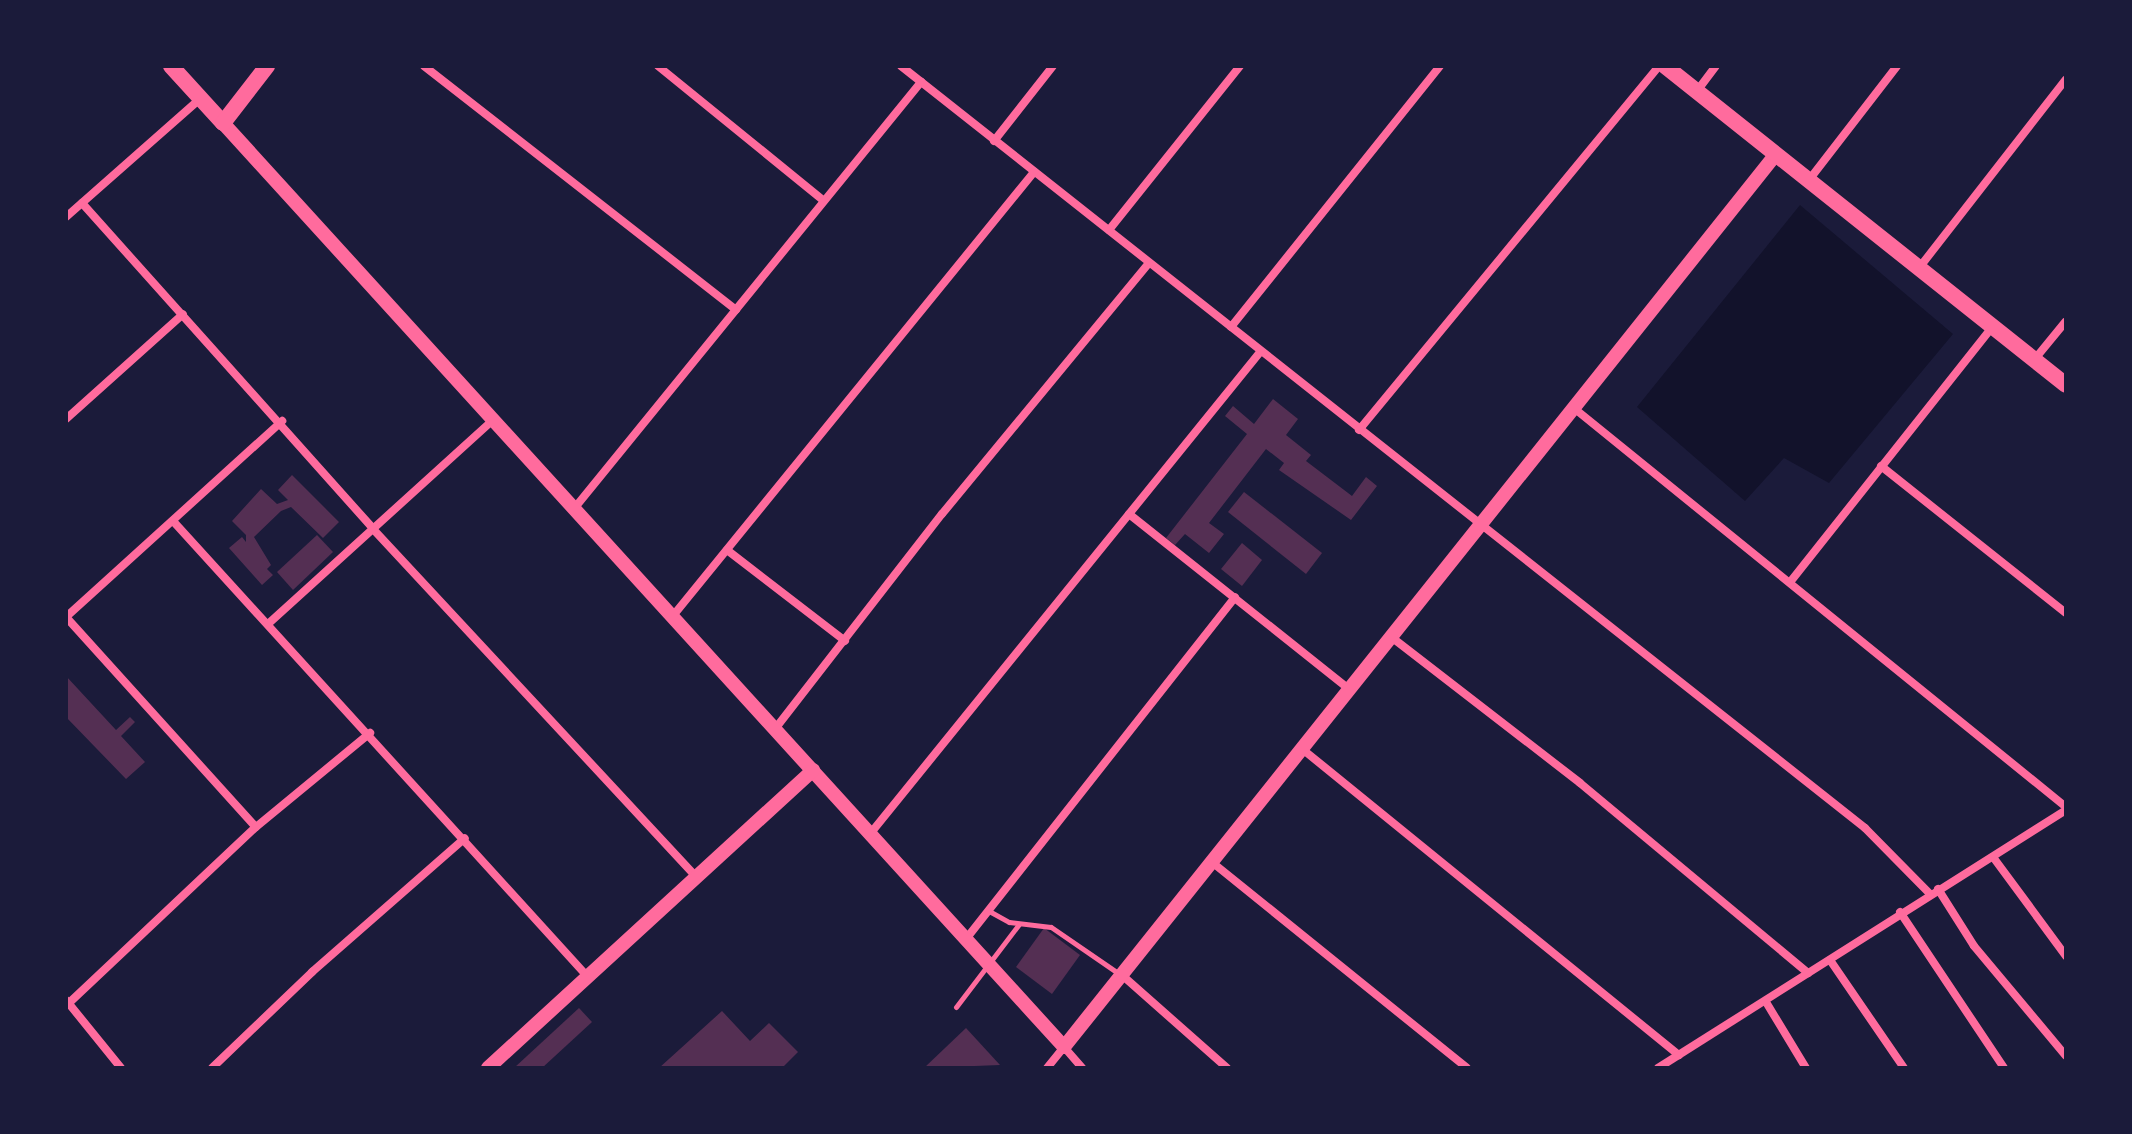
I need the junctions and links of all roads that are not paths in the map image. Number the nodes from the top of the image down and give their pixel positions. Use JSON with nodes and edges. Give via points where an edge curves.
{"nodes":[{"id":1,"x":171,"y":66,"type":"edge"},
{"id":2,"x":267,"y":66,"type":"edge"},
{"id":3,"x":424,"y":66,"type":"edge"},
{"id":4,"x":658,"y":66,"type":"edge"},
{"id":5,"x":901,"y":66,"type":"edge"},
{"id":6,"x":1053,"y":66,"type":"edge"},
{"id":7,"x":1240,"y":66,"type":"edge"},
{"id":8,"x":1440,"y":66,"type":"edge"},
{"id":9,"x":1659,"y":66,"type":"edge"},
{"id":10,"x":1665,"y":66,"type":"edge"},
{"id":11,"x":1716,"y":66,"type":"edge"},
{"id":12,"x":1897,"y":66,"type":"edge"},
{"id":13,"x":2066,"y":79,"type":"edge"},
{"id":14,"x":921,"y":82,"type":"junction"},
{"id":15,"x":1697,"y":91,"type":"junction"},
{"id":16,"x":200,"y":99,"type":"junction"},
{"id":17,"x":223,"y":123,"type":"junction"},
{"id":18,"x":994,"y":141,"type":"junction"},
{"id":19,"x":1776,"y":154,"type":"junction"},
{"id":20,"x":1034,"y":172,"type":"junction"},
{"id":21,"x":1809,"y":181,"type":"junction"},
{"id":22,"x":823,"y":200,"type":"junction"},
{"id":23,"x":82,"y":203,"type":"junction"},
{"id":24,"x":66,"y":217,"type":"edge"},
{"id":25,"x":1109,"y":230,"type":"junction"},
{"id":26,"x":1149,"y":263,"type":"junction"},
{"id":27,"x":1919,"y":268,"type":"junction"},
{"id":28,"x":736,"y":310,"type":"junction"},
{"id":29,"x":183,"y":314,"type":"junction"},
{"id":30,"x":2066,"y":321,"type":"edge"},
{"id":31,"x":1992,"y":326,"type":"junction"},
{"id":32,"x":1231,"y":327,"type":"junction"},
{"id":33,"x":1261,"y":351,"type":"junction"},
{"id":34,"x":2034,"y":360,"type":"junction"},
{"id":35,"x":2066,"y":385,"type":"edge"},
{"id":36,"x":1575,"y":409,"type":"junction"},
{"id":37,"x":66,"y":419,"type":"edge"},
{"id":38,"x":282,"y":421,"type":"junction"},
{"id":39,"x":492,"y":421,"type":"junction"},
{"id":40,"x":1359,"y":430,"type":"junction"},
{"id":41,"x":1881,"y":466,"type":"junction"},
{"id":42,"x":572,"y":511,"type":"junction"},
{"id":43,"x":1129,"y":514,"type":"junction"},
{"id":44,"x":173,"y":521,"type":"junction"},
{"id":45,"x":1479,"y":526,"type":"junction"},
{"id":46,"x":373,"y":529,"type":"junction"},
{"id":47,"x":727,"y":550,"type":"junction"},
{"id":48,"x":1791,"y":581,"type":"junction"},
{"id":49,"x":1235,"y":597,"type":"junction"},
{"id":50,"x":2066,"y":613,"type":"edge"},
{"id":51,"x":66,"y":617,"type":"edge"},
{"id":52,"x":672,"y":617,"type":"junction"},
{"id":53,"x":268,"y":624,"type":"junction"},
{"id":54,"x":1390,"y":636,"type":"junction"},
{"id":55,"x":845,"y":641,"type":"junction"},
{"id":56,"x":1348,"y":688,"type":"junction"},
{"id":57,"x":775,"y":729,"type":"junction"},
{"id":58,"x":370,"y":733,"type":"junction"},
{"id":59,"x":1301,"y":748,"type":"junction"},
{"id":60,"x":813,"y":770,"type":"junction"},
{"id":61,"x":2066,"y":808,"type":"edge"},
{"id":62,"x":256,"y":827,"type":"junction"},
{"id":63,"x":870,"y":834,"type":"junction"},
{"id":64,"x":465,"y":838,"type":"junction"},
{"id":65,"x":1993,"y":857,"type":"junction"},
{"id":66,"x":1213,"y":863,"type":"junction"},
{"id":67,"x":697,"y":878,"type":"junction"},
{"id":68,"x":1934,"y":892,"type":"junction"},
{"id":69,"x":989,"y":911,"type":"junction"},
{"id":70,"x":1900,"y":912,"type":"junction"},
{"id":71,"x":1019,"y":924,"type":"junction"},
{"id":72,"x":966,"y":939,"type":"junction"},
{"id":73,"x":2066,"y":956,"type":"edge"},
{"id":74,"x":1830,"y":960,"type":"junction"},
{"id":75,"x":991,"y":966,"type":"junction"},
{"id":76,"x":1808,"y":973,"type":"junction"},
{"id":77,"x":1123,"y":976,"type":"junction"},
{"id":78,"x":589,"y":978,"type":"junction"},
{"id":79,"x":68,"y":1001,"type":"edge"},
{"id":80,"x":1766,"y":1002,"type":"junction"},
{"id":81,"x":956,"y":1007,"type":"dead end"},
{"id":82,"x":1064,"y":1047,"type":"junction"},
{"id":83,"x":1679,"y":1055,"type":"junction"},
{"id":84,"x":2066,"y":1056,"type":"edge"},
{"id":85,"x":121,"y":1068,"type":"edge"},
{"id":86,"x":212,"y":1068,"type":"edge"},
{"id":87,"x":488,"y":1068,"type":"edge"},
{"id":88,"x":1047,"y":1068,"type":"edge"},
{"id":89,"x":1082,"y":1068,"type":"edge"},
{"id":90,"x":1227,"y":1068,"type":"edge"},
{"id":91,"x":1467,"y":1068,"type":"edge"},
{"id":92,"x":1658,"y":1068,"type":"edge"},
{"id":93,"x":1806,"y":1068,"type":"edge"},
{"id":94,"x":1904,"y":1068,"type":"edge"},
{"id":95,"x":2004,"y":1068,"type":"edge"}],
"edges":[{"from":1,"to":16,"type":"main road"},
{"from":2,"to":17,"type":"main road"},
{"from":3,"to":28,"type":"street"},
{"from":4,"to":22,"type":"street"},
{"from":5,"to":14,"type":"street"},
{"from":6,"to":18,"type":"street"},
{"from":7,"to":25,"type":"street"},
{"from":8,"to":32,"type":"street"},
{"from":9,"to":40,"type":"street"},
{"from":10,"to":15,"type":"main road"},
{"from":11,"to":15,"type":"street"},
{"from":12,"to":21,"type":"street"},
{"from":13,"to":27,"type":"street"},
{"from":14,"to":18,"type":"street"},
{"from":14,"to":22,"type":"street"},
{"from":15,"to":19,"type":"main road"},
{"from":16,"to":17,"type":"main road"},
{"from":16,"to":23,"type":"street"},
{"from":17,"to":39,"type":"street"},
{"from":18,"to":20,"type":"street"},
{"from":19,"to":21,"type":"main road"},
{"from":19,"to":36,"type":"street"},
{"from":20,"to":25,"type":"street"},
{"from":20,"to":47,"type":"street"},
{"from":21,"to":27,"type":"main road"},
{"from":22,"to":28,"type":"street"},
{"from":23,"to":24,"type":"street"},
{"from":23,"to":29,"type":"street"},
{"from":25,"to":26,"type":"street"},
{"from":26,"to":32,"type":"street"},
{"from":26,"to":55,"type":"street"},
{"from":27,"to":31,"type":"main road"},
{"from":28,"to":42,"type":"street"},
{"from":29,"to":37,"type":"street"},
{"from":29,"to":38,"type":"street"},
{"from":30,"to":34,"type":"street"},
{"from":31,"to":34,"type":"main road"},
{"from":31,"to":41,"type":"street"},
{"from":32,"to":33,"type":"street"},
{"from":33,"to":40,"type":"street"},
{"from":33,"to":43,"type":"street"},
{"from":34,"to":35,"type":"main road"},
{"from":36,"to":45,"type":"street"},
{"from":36,"to":48,"type":"street"},
{"from":38,"to":44,"type":"street"},
{"from":38,"to":46,"type":"street"},
{"from":39,"to":42,"type":"street"},
{"from":39,"to":46,"type":"street"},
{"from":40,"to":45,"type":"street"},
{"from":41,"to":48,"type":"street"},
{"from":41,"to":50,"type":"street"},
{"from":42,"to":52,"type":"street"},
{"from":43,"to":49,"type":"street"},
{"from":43,"to":63,"type":"street"},
{"from":44,"to":51,"type":"street"},
{"from":44,"to":53,"type":"street"},
{"from":45,"to":54,"type":"street"},
{"from":45,"to":68,"type":"street","via":[[1865,828]]},
{"from":46,"to":53,"type":"street"},
{"from":46,"to":67,"type":"street"},
{"from":47,"to":52,"type":"street"},
{"from":47,"to":55,"type":"street"},
{"from":48,"to":61,"type":"street"},
{"from":49,"to":56,"type":"street"},
{"from":49,"to":69,"type":"street"},
{"from":51,"to":62,"type":"street"},
{"from":52,"to":57,"type":"street"},
{"from":53,"to":58,"type":"street"},
{"from":54,"to":56,"type":"street"},
{"from":54,"to":76,"type":"street","via":[[1592,792]]},
{"from":55,"to":57,"type":"street"},
{"from":56,"to":59,"type":"street"},
{"from":57,"to":60,"type":"street"},
{"from":58,"to":62,"type":"street"},
{"from":58,"to":64,"type":"street"},
{"from":59,"to":66,"type":"street"},
{"from":59,"to":83,"type":"street"},
{"from":60,"to":63,"type":"street"},
{"from":60,"to":67,"type":"street"},
{"from":61,"to":65,"type":"street"},
{"from":62,"to":79,"type":"street"},
{"from":63,"to":72,"type":"street"},
{"from":64,"to":78,"type":"street"},
{"from":64,"to":86,"type":"street"},
{"from":65,"to":68,"type":"street"},
{"from":65,"to":73,"type":"street"},
{"from":66,"to":77,"type":"street"},
{"from":66,"to":91,"type":"street"},
{"from":67,"to":78,"type":"street"},
{"from":68,"to":70,"type":"street"},
{"from":68,"to":84,"type":"street"},
{"from":69,"to":71,"type":"lane"},
{"from":69,"to":72,"type":"street"},
{"from":70,"to":74,"type":"street"},
{"from":70,"to":95,"type":"street"},
{"from":71,"to":75,"type":"lane"},
{"from":71,"to":77,"type":"lane","via":[[1051,927]]},
{"from":72,"to":75,"type":"street"},
{"from":74,"to":76,"type":"street"},
{"from":74,"to":94,"type":"street"},
{"from":75,"to":81,"type":"lane"},
{"from":75,"to":82,"type":"street"},
{"from":76,"to":80,"type":"street"},
{"from":77,"to":82,"type":"street"},
{"from":77,"to":90,"type":"street"},
{"from":78,"to":87,"type":"street"},
{"from":79,"to":85,"type":"street"},
{"from":80,"to":83,"type":"street"},
{"from":80,"to":93,"type":"street"},
{"from":82,"to":88,"type":"street"},
{"from":82,"to":89,"type":"street"},
{"from":83,"to":92,"type":"street"}]}
